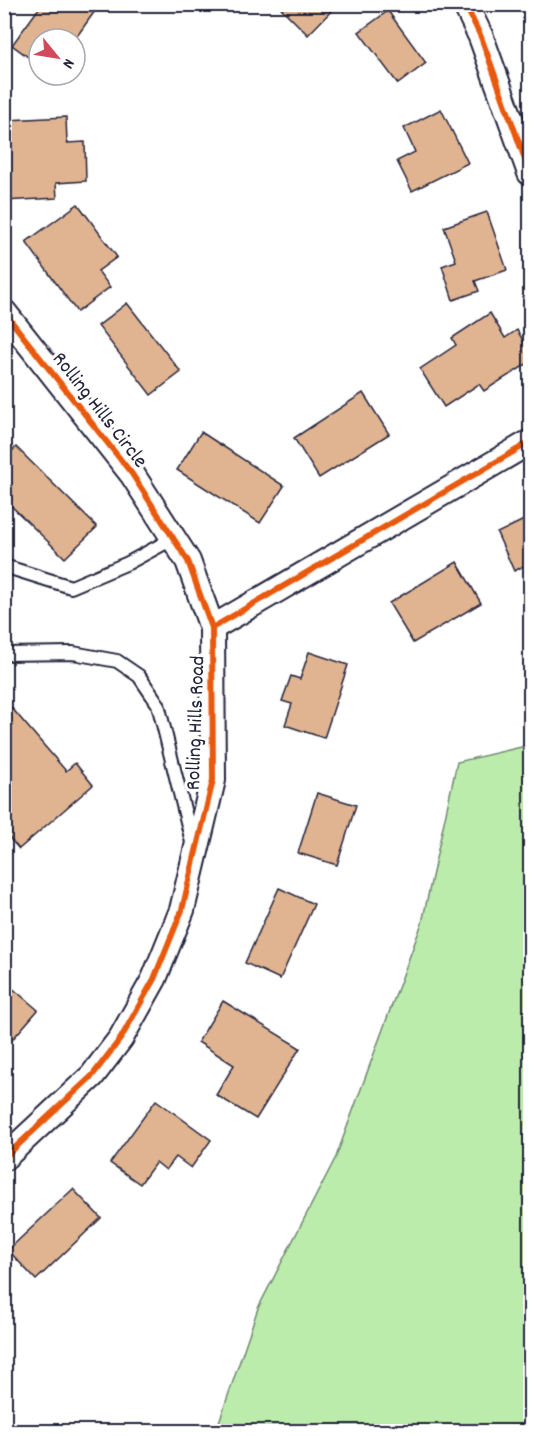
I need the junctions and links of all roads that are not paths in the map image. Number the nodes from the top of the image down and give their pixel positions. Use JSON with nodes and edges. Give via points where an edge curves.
{"nodes":[{"id":1,"x":465,"y":4,"type":"edge"},
{"id":2,"x":531,"y":173,"type":"edge"},
{"id":3,"x":4,"y":312,"type":"edge"},
{"id":4,"x":531,"y":442,"type":"edge"},
{"id":5,"x":174,"y":538,"type":"junction"},
{"id":6,"x":4,"y":566,"type":"edge"},
{"id":7,"x":212,"y":628,"type":"junction"},
{"id":8,"x":4,"y":654,"type":"edge"},
{"id":9,"x":195,"y":853,"type":"junction"},
{"id":10,"x":4,"y":1158,"type":"edge"}],
"edges":[{"from":1,"to":2,"type":"street"},
{"from":3,"to":5,"type":"street","name":"Rolling Hills Circle","via":[[132,474]]},
{"from":4,"to":7,"type":"street","name":"Rolling Hills Road"},
{"from":5,"to":6,"type":"lane","via":[[128,564],[71,586]]},
{"from":5,"to":7,"type":"street","name":"Rolling Hills Circle","via":[[188,561]]},
{"from":7,"to":9,"type":"street","name":"Rolling Hills Road","via":[[213,780]]},
{"from":8,"to":9,"type":"lane","via":[[73,653],[117,661],[139,676],[158,704]]},
{"from":9,"to":10,"type":"street","name":"Rolling Hills Road","via":[[182,910],[154,979],[121,1038],[92,1076]]}]}
